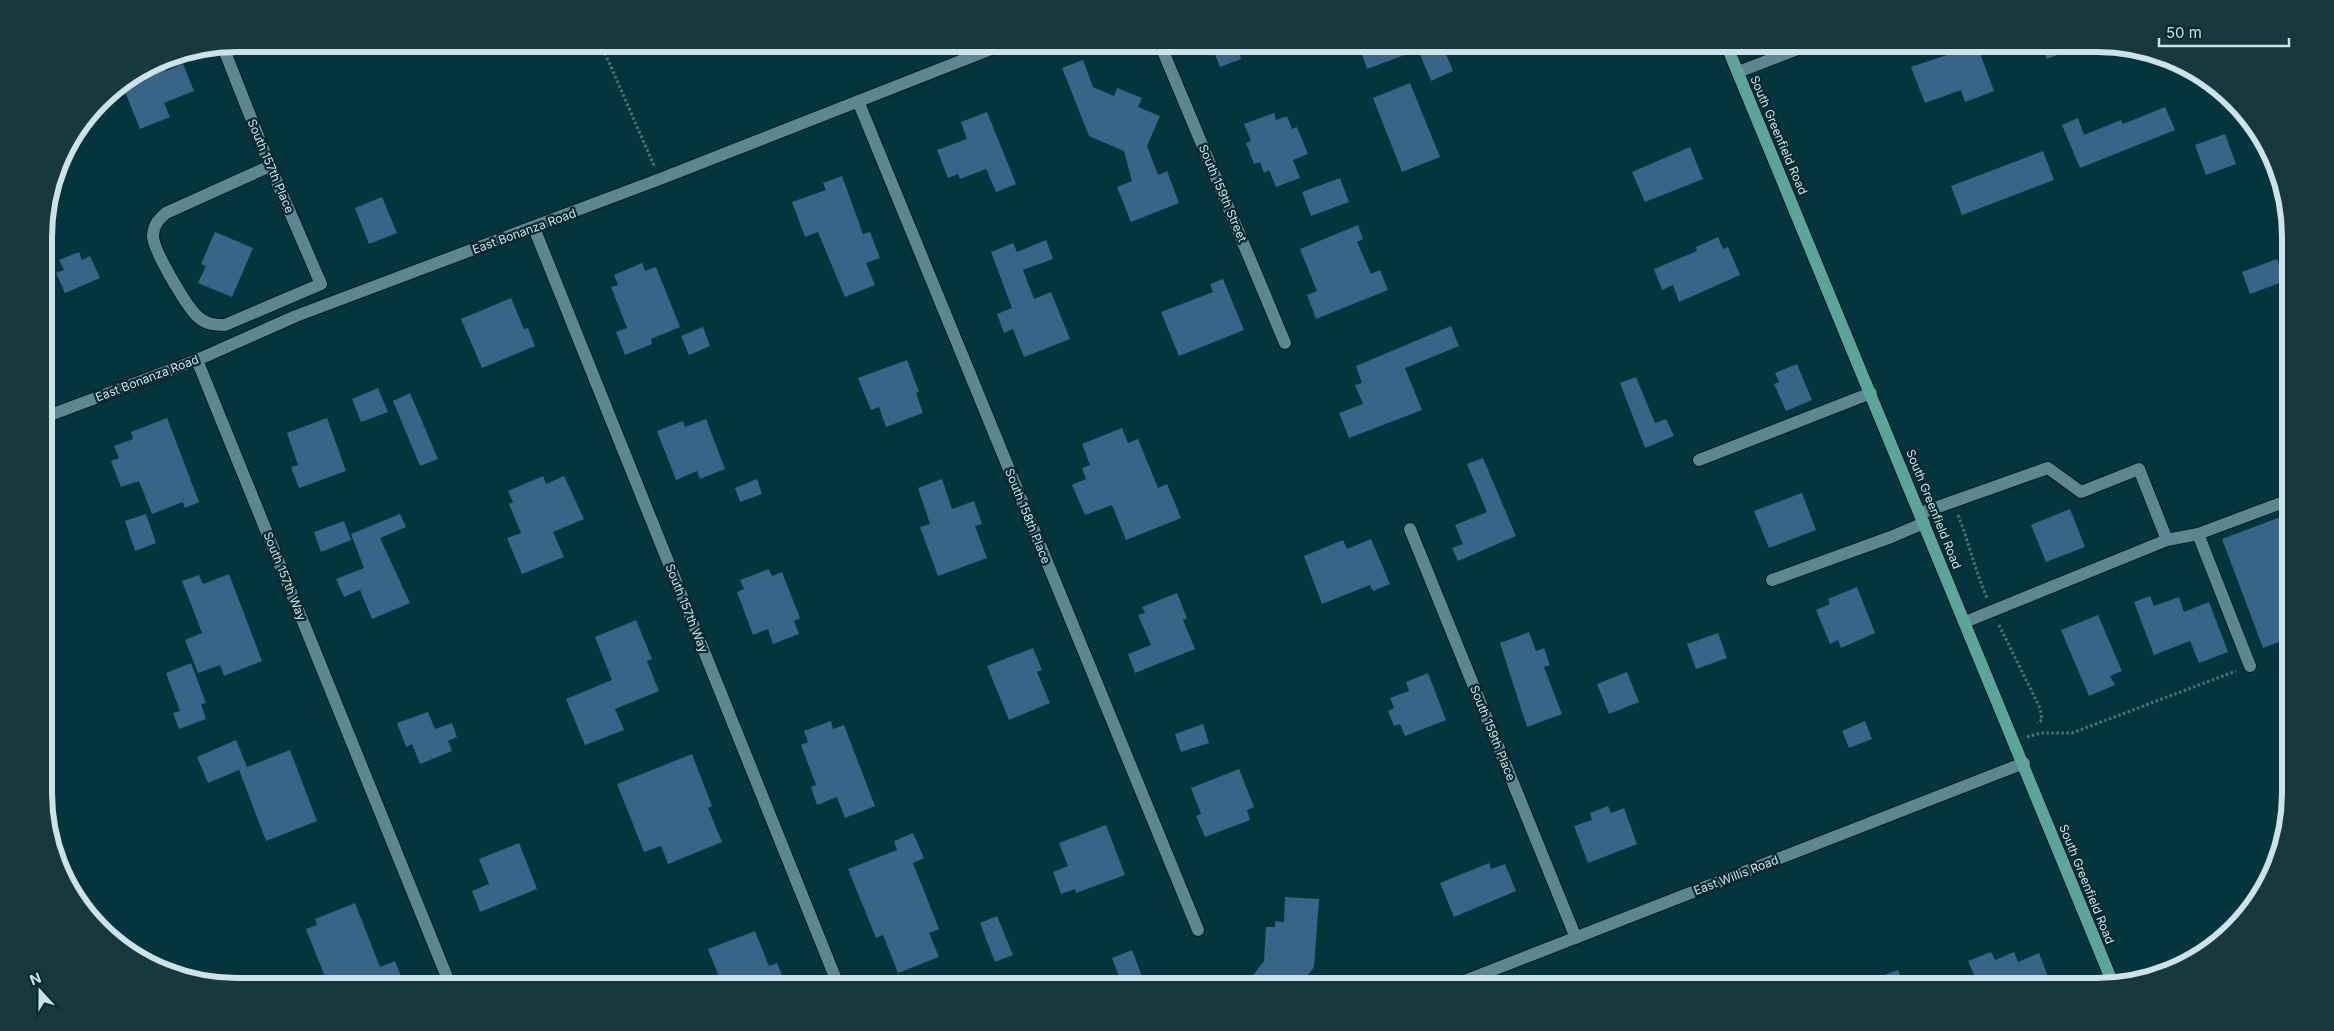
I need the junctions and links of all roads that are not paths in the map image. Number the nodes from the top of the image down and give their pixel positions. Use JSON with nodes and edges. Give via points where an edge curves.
{"nodes":[{"id":1,"x":984,"y":52,"type":"edge"},
{"id":2,"x":1163,"y":52,"type":"edge"},
{"id":3,"x":1729,"y":52,"type":"edge"},
{"id":4,"x":1790,"y":52,"type":"edge"},
{"id":5,"x":225,"y":53,"type":"edge"},
{"id":6,"x":1738,"y":72,"type":"junction"},
{"id":7,"x":858,"y":101,"type":"junction"},
{"id":8,"x":270,"y":166,"type":"junction"},
{"id":9,"x":534,"y":228,"type":"junction"},
{"id":10,"x":1285,"y":343,"type":"dead end"},
{"id":11,"x":197,"y":360,"type":"junction"},
{"id":12,"x":1871,"y":393,"type":"junction"},
{"id":13,"x":52,"y":414,"type":"edge"},
{"id":14,"x":1699,"y":460,"type":"dead end"},
{"id":15,"x":2282,"y":503,"type":"edge"},
{"id":16,"x":1923,"y":518,"type":"junction"},
{"id":17,"x":1410,"y":529,"type":"dead end"},
{"id":18,"x":2198,"y":534,"type":"junction"},
{"id":19,"x":2167,"y":540,"type":"junction"},
{"id":20,"x":1772,"y":580,"type":"dead end"},
{"id":21,"x":1965,"y":622,"type":"junction"},
{"id":22,"x":2250,"y":666,"type":"road end"},
{"id":23,"x":2024,"y":763,"type":"junction"},
{"id":24,"x":1198,"y":930,"type":"dead end"},
{"id":25,"x":1576,"y":938,"type":"junction"},
{"id":26,"x":447,"y":978,"type":"edge"},
{"id":27,"x":835,"y":978,"type":"edge"},
{"id":28,"x":1472,"y":978,"type":"edge"},
{"id":29,"x":2111,"y":978,"type":"edge"}],
"edges":[{"from":1,"to":7,"type":"street","name":"East Bonanza Road"},
{"from":2,"to":10,"type":"street","name":"South 159th Street"},
{"from":3,"to":6,"type":"main road","name":"South Greenfield Road"},
{"from":4,"to":6,"type":"street"},
{"from":5,"to":8,"type":"street","name":"South 157th Place"},
{"from":6,"to":12,"type":"main road","name":"South Greenfield Road"},
{"from":7,"to":9,"type":"street","name":"East Bonanza Road"},
{"from":7,"to":24,"type":"street","name":"South 158th Place"},
{"from":8,"to":8,"type":"street","name":"South 157th Place","via":[[321,284],[225,325],[211,325],[197,316],[165,267],[153,237],[155,222],[166,213]]},
{"from":9,"to":11,"type":"street","name":"East Bonanza Road","via":[[296,316]]},
{"from":9,"to":27,"type":"street","name":"South 157th Way"},
{"from":11,"to":13,"type":"street","name":"East Bonanza Road"},
{"from":11,"to":26,"type":"street","name":"South 157th Way"},
{"from":12,"to":14,"type":"street"},
{"from":12,"to":16,"type":"main road","name":"South Greenfield Road"},
{"from":15,"to":18,"type":"street"},
{"from":16,"to":19,"type":"street","via":[[1952,501],[2048,468],[2081,492],[2139,469]]},
{"from":16,"to":20,"type":"street","via":[[1890,537]]},
{"from":16,"to":21,"type":"main road","name":"South Greenfield Road"},
{"from":17,"to":25,"type":"street","name":"South 159th Place"},
{"from":18,"to":19,"type":"street"},
{"from":18,"to":22,"type":"street"},
{"from":19,"to":21,"type":"street"},
{"from":21,"to":23,"type":"main road","name":"South Greenfield Road"},
{"from":23,"to":25,"type":"street","name":"East Willis Road"},
{"from":23,"to":29,"type":"main road","name":"South Greenfield Road"},
{"from":25,"to":28,"type":"street","name":"East Willis Road"}]}
